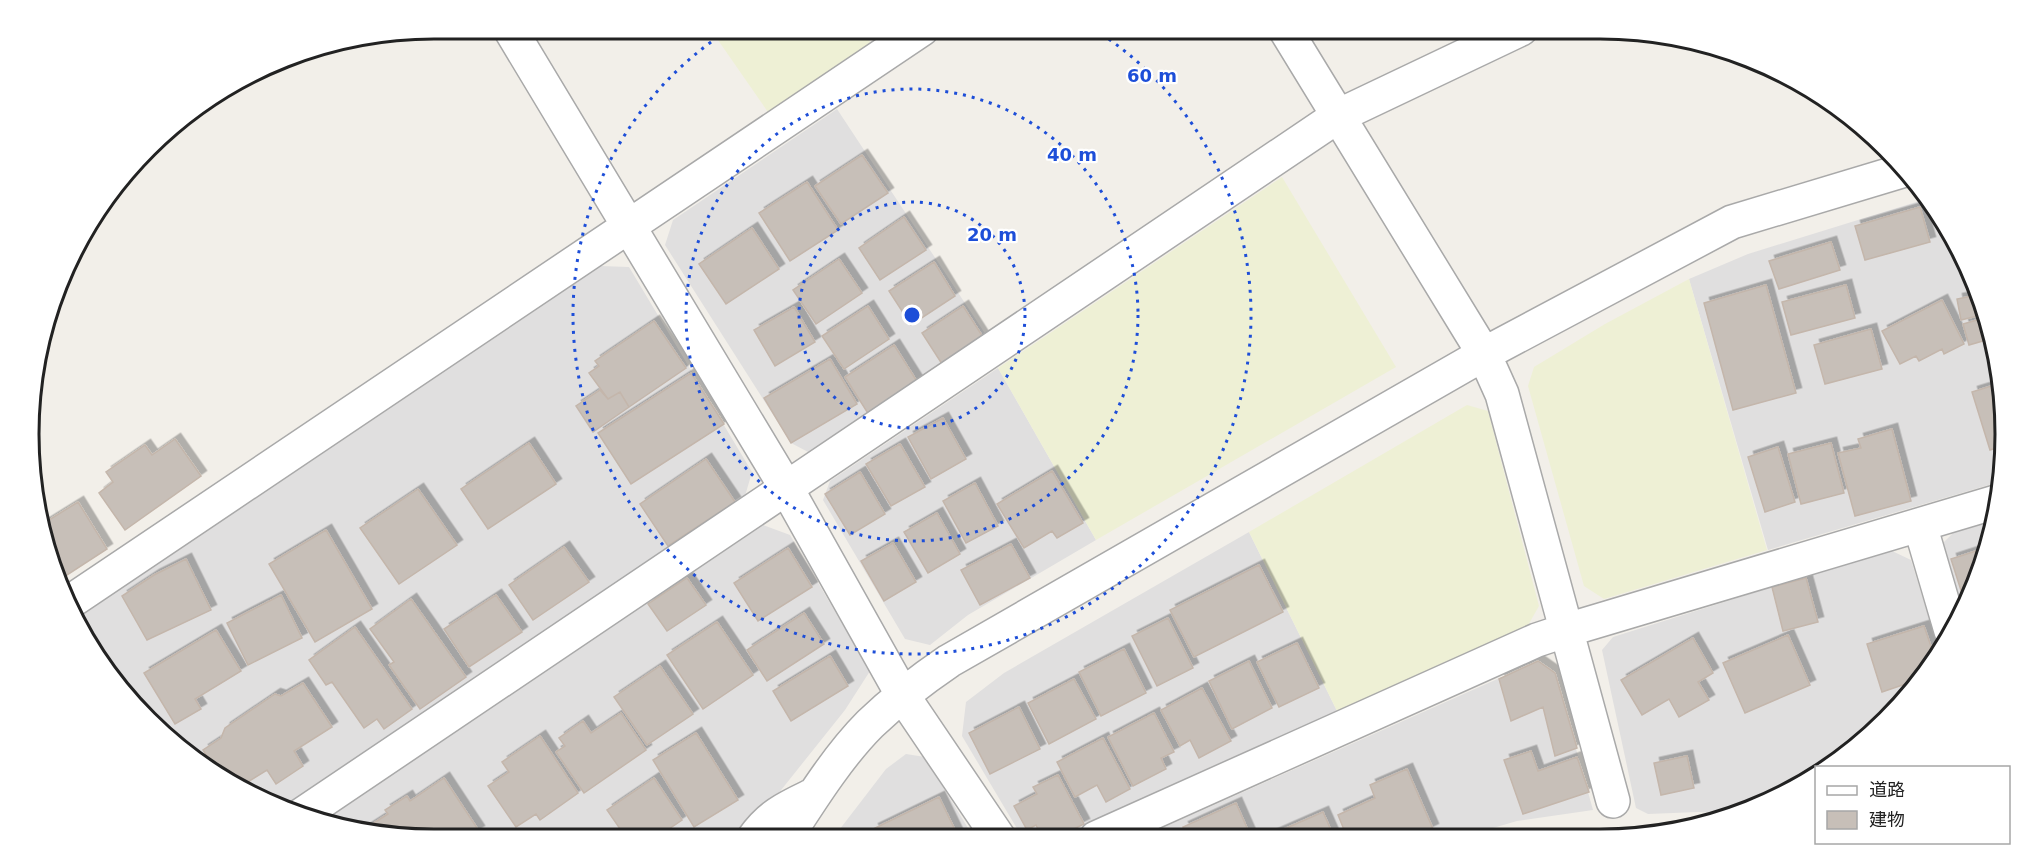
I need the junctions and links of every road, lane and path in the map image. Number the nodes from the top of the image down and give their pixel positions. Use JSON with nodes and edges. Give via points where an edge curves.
{"nodes":[{"id":1,"x":517,"y":39,"type":"edge"},
{"id":2,"x":906,"y":39,"type":"edge"},
{"id":3,"x":1292,"y":39,"type":"edge"},
{"id":4,"x":1498,"y":39,"type":"edge"},
{"id":5,"x":1338,"y":117,"type":"junction"},
{"id":6,"x":1896,"y":173,"type":"edge"},
{"id":7,"x":629,"y":226,"type":"junction"},
{"id":8,"x":1484,"y":354,"type":"junction"},
{"id":9,"x":787,"y":489,"type":"junction"},
{"id":10,"x":1988,"y":504,"type":"edge"},
{"id":11,"x":1920,"y":525,"type":"junction"},
{"id":12,"x":75,"y":599,"type":"edge"},
{"id":13,"x":1948,"y":621,"type":"edge"},
{"id":14,"x":1567,"y":630,"type":"junction"},
{"id":15,"x":903,"y":696,"type":"junction"},
{"id":16,"x":814,"y":795,"type":"junction"},
{"id":17,"x":1612,"y":801,"type":"dead end"},
{"id":18,"x":310,"y":809,"type":"edge"},
{"id":19,"x":760,"y":829,"type":"edge"},
{"id":20,"x":792,"y":829,"type":"edge"},
{"id":21,"x":993,"y":829,"type":"edge"},
{"id":22,"x":1116,"y":829,"type":"edge"}],
"edges":[{"from":1,"to":7,"type":"street"},
{"from":2,"to":7,"type":"street"},
{"from":3,"to":5,"type":"street"},
{"from":4,"to":5,"type":"street"},
{"from":5,"to":8,"type":"street"},
{"from":5,"to":9,"type":"street"},
{"from":6,"to":8,"type":"street","via":[[1732,222]]},
{"from":7,"to":9,"type":"street"},
{"from":7,"to":12,"type":"street"},
{"from":8,"to":14,"type":"street","via":[[1502,394]]},
{"from":8,"to":15,"type":"street","via":[[949,661]]},
{"from":9,"to":15,"type":"street"},
{"from":9,"to":18,"type":"street"},
{"from":10,"to":11,"type":"street"},
{"from":11,"to":13,"type":"street"},
{"from":11,"to":14,"type":"street"},
{"from":14,"to":17,"type":"street"},
{"from":14,"to":22,"type":"street"},
{"from":15,"to":16,"type":"street","via":[[869,726]]},
{"from":15,"to":21,"type":"street"},
{"from":16,"to":19,"type":"street","via":[[782,810]]},
{"from":16,"to":20,"type":"street"}]}
